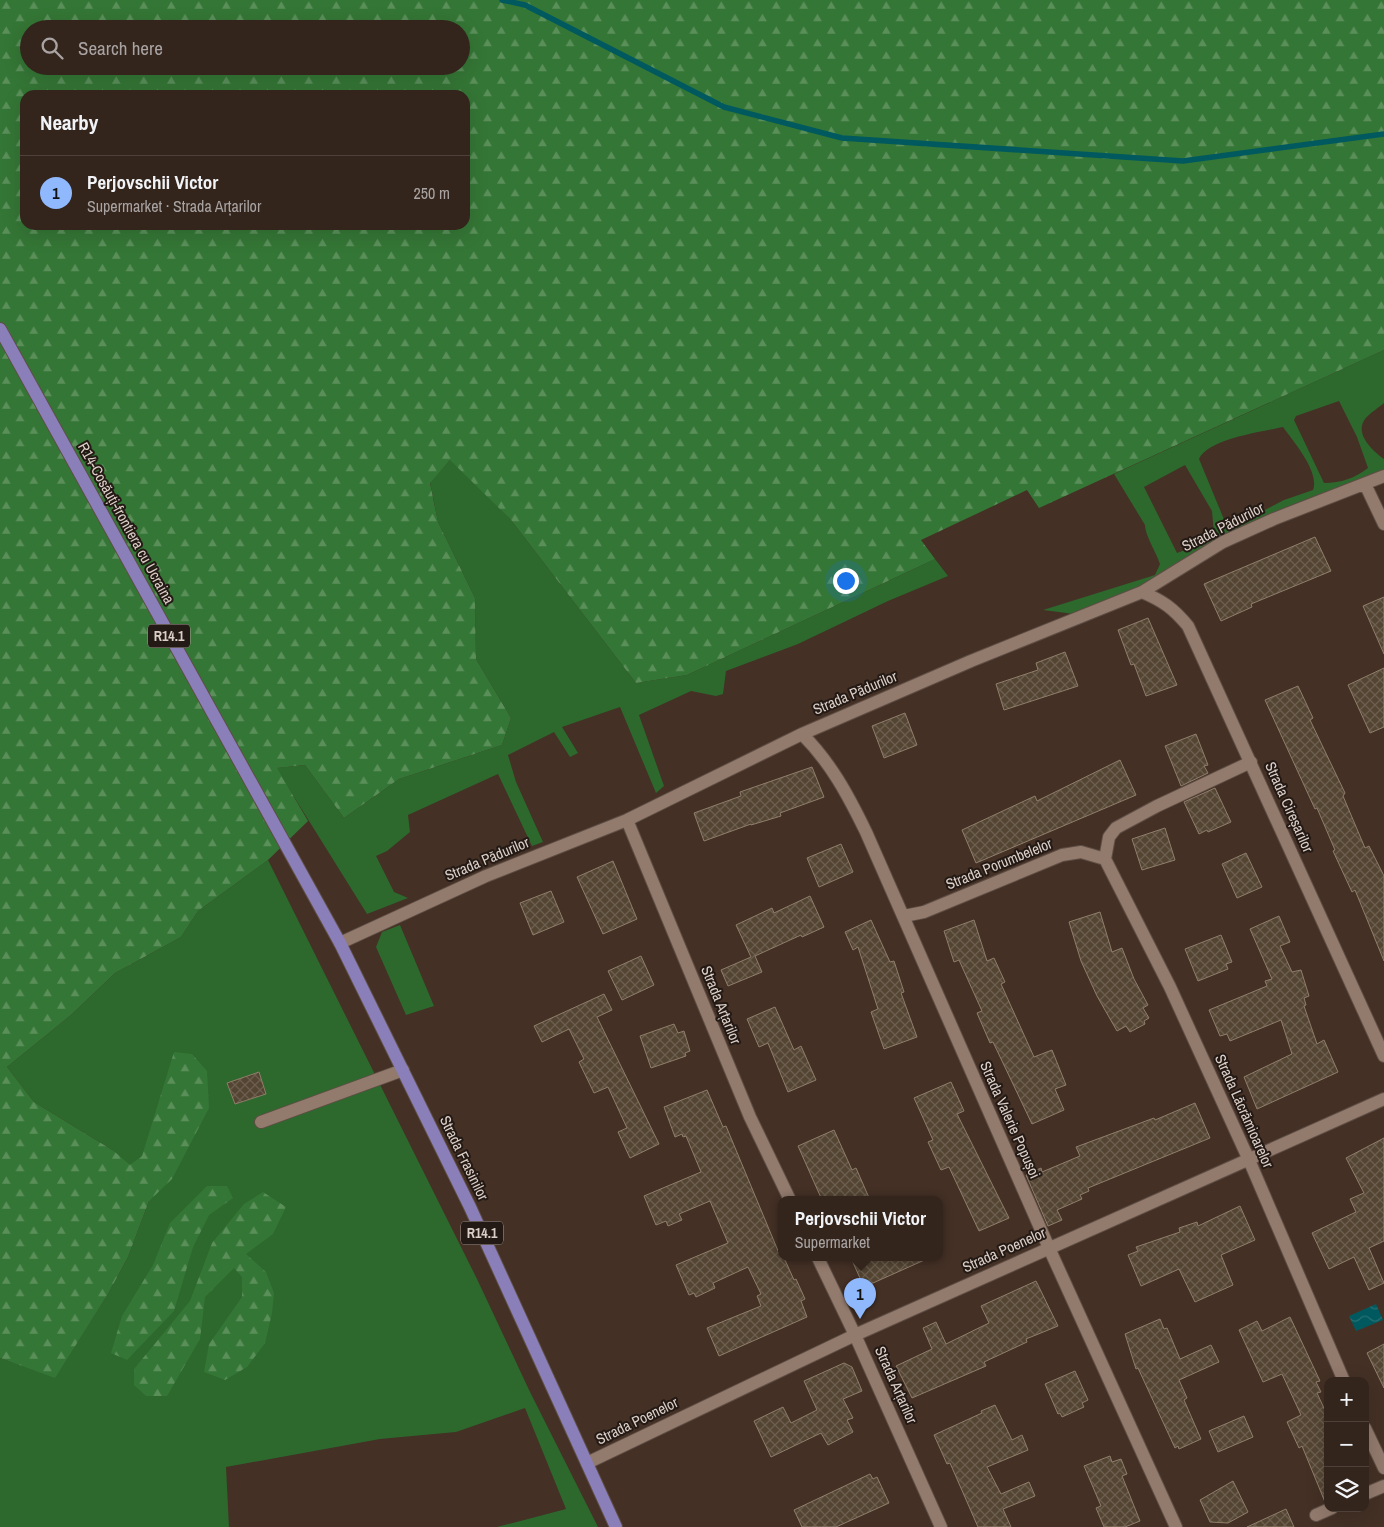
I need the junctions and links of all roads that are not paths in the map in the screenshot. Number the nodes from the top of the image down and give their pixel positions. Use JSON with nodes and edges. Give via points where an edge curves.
{"nodes":[{"id":1,"x":0,"y":329,"type":"edge"},
{"id":2,"x":1384,"y":476,"type":"edge"},
{"id":3,"x":1365,"y":484,"type":"junction"},
{"id":4,"x":1384,"y":524,"type":"edge"},
{"id":5,"x":1142,"y":592,"type":"junction"},
{"id":6,"x":802,"y":734,"type":"junction"},
{"id":7,"x":1251,"y":762,"type":"junction"},
{"id":8,"x":627,"y":820,"type":"junction"},
{"id":9,"x":1105,"y":859,"type":"junction"},
{"id":10,"x":904,"y":916,"type":"junction"},
{"id":11,"x":340,"y":943,"type":"junction"},
{"id":12,"x":1384,"y":1056,"type":"edge"},
{"id":13,"x":403,"y":1070,"type":"junction"},
{"id":14,"x":1384,"y":1099,"type":"edge"},
{"id":15,"x":261,"y":1122,"type":"dead end"},
{"id":16,"x":1249,"y":1160,"type":"junction"},
{"id":17,"x":788,"y":1196,"type":"edge"},
{"id":18,"x":1049,"y":1248,"type":"junction"},
{"id":19,"x":819,"y":1261,"type":"edge"},
{"id":20,"x":856,"y":1335,"type":"junction"},
{"id":21,"x":1342,"y":1377,"type":"edge"},
{"id":22,"x":1369,"y":1436,"type":"edge"},
{"id":23,"x":587,"y":1463,"type":"junction"},
{"id":24,"x":1384,"y":1468,"type":"edge"},
{"id":25,"x":1384,"y":1486,"type":"edge"},
{"id":26,"x":1369,"y":1492,"type":"edge"},
{"id":27,"x":1324,"y":1512,"type":"edge"},
{"id":28,"x":1316,"y":1515,"type":"dead end"},
{"id":29,"x":616,"y":1527,"type":"edge"},
{"id":30,"x":941,"y":1527,"type":"edge"},
{"id":31,"x":1176,"y":1527,"type":"edge"}],
"edges":[{"from":1,"to":11,"type":"main road","name":"R14-Cosăuți-frontiera cu Ucraina","number":"R14.1"},
{"from":2,"to":3,"type":"street","name":"Strada Pădurilor"},
{"from":3,"to":4,"type":"street"},
{"from":3,"to":5,"type":"street","name":"Strada Pădurilor","via":[[1223,542]]},
{"from":5,"to":6,"type":"street","name":"Strada Pădurilor","via":[[971,660]]},
{"from":5,"to":7,"type":"street","name":"Strada Cireșarilor","via":[[1161,600],[1188,626]]},
{"from":6,"to":8,"type":"street","name":"Strada Pădurilor"},
{"from":6,"to":10,"type":"street","name":"Strada Valerie Popușoi","via":[[820,752],[843,784]]},
{"from":7,"to":9,"type":"street","via":[[1116,828],[1109,837]]},
{"from":7,"to":12,"type":"street","name":"Strada Cireșarilor"},
{"from":8,"to":11,"type":"street","name":"Strada Pădurilor","via":[[486,876]]},
{"from":8,"to":17,"type":"street","name":"Strada Arțarilor","via":[[750,1118]]},
{"from":9,"to":10,"type":"street","name":"Strada Porumbelelor","via":[[1081,852],[1062,855],[924,912]]},
{"from":9,"to":16,"type":"street","name":"Strada Lăcrămioarelor","via":[[1170,987]]},
{"from":10,"to":18,"type":"street","name":"Strada Valerie Popușoi"},
{"from":11,"to":13,"type":"main road","name":"Strada Frasinilor","number":"R14.1"},
{"from":13,"to":15,"type":"street"},
{"from":13,"to":23,"type":"main road","name":"Strada Frasinilor","number":"R14.1","via":[[470,1207]]},
{"from":14,"to":16,"type":"street","name":"Strada Poenelor"},
{"from":16,"to":18,"type":"street","name":"Strada Poenelor"},
{"from":16,"to":21,"type":"street","name":"Strada Lăcrămioarelor"},
{"from":18,"to":20,"type":"street","name":"Strada Poenelor"},
{"from":18,"to":31,"type":"street","name":"Strada Valerie Popușoi"},
{"from":19,"to":20,"type":"street","name":"Strada Arțarilor"},
{"from":20,"to":23,"type":"street","name":"Strada Poenelor"},
{"from":20,"to":30,"type":"street","name":"Strada Arțarilor"},
{"from":22,"to":24,"type":"street"},
{"from":23,"to":29,"type":"main road","name":"Strada Frasinilor","number":"R14.1"},
{"from":25,"to":26,"type":"street"},
{"from":27,"to":28,"type":"street"}]}
